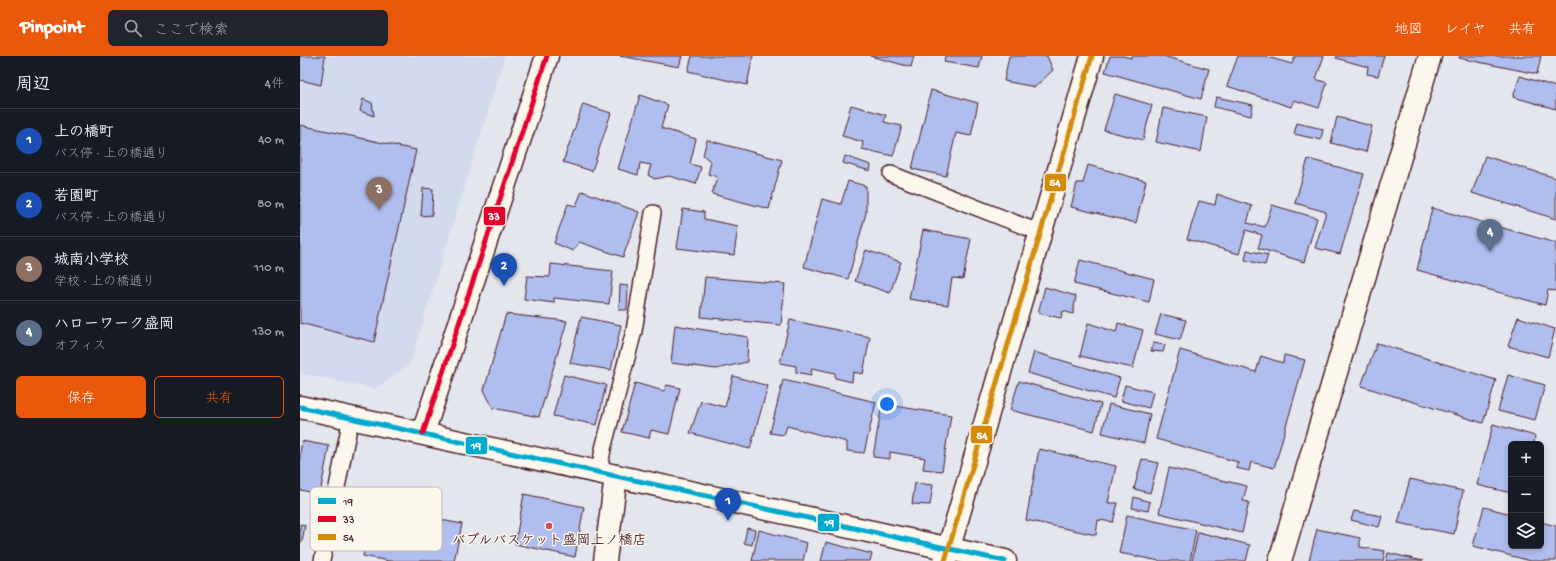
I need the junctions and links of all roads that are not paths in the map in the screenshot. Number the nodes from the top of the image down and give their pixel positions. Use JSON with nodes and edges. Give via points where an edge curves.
{"nodes":[{"id":1,"x":547,"y":56,"type":"edge"},
{"id":2,"x":1092,"y":56,"type":"edge"},
{"id":3,"x":1430,"y":56,"type":"edge"},
{"id":4,"x":891,"y":174,"type":"dead end"},
{"id":5,"x":653,"y":213,"type":"dead end"},
{"id":6,"x":1041,"y":233,"type":"junction"},
{"id":7,"x":300,"y":407,"type":"edge"},
{"id":8,"x":351,"y":418,"type":"junction"},
{"id":9,"x":423,"y":434,"type":"junction"},
{"id":10,"x":607,"y":474,"type":"junction"},
{"id":11,"x":337,"y":487,"type":"edge"},
{"id":12,"x":324,"y":551,"type":"edge"},
{"id":13,"x":947,"y":555,"type":"edge"},
{"id":14,"x":322,"y":561,"type":"edge"},
{"id":15,"x":605,"y":561,"type":"edge"},
{"id":16,"x":1005,"y":561,"type":"edge"},
{"id":17,"x":1280,"y":561,"type":"edge"}],
"edges":[{"from":1,"to":9,"type":"street"},
{"from":2,"to":6,"type":"street"},
{"from":3,"to":17,"type":"street"},
{"from":4,"to":6,"type":"lane"},
{"from":5,"to":10,"type":"lane","via":[[634,331],[603,448]]},
{"from":6,"to":13,"type":"street"},
{"from":7,"to":8,"type":"street"},
{"from":8,"to":9,"type":"street"},
{"from":8,"to":11,"type":"lane"},
{"from":9,"to":10,"type":"street"},
{"from":10,"to":13,"type":"street"},
{"from":10,"to":15,"type":"street"},
{"from":12,"to":14,"type":"lane"},
{"from":13,"to":16,"type":"street"}]}
